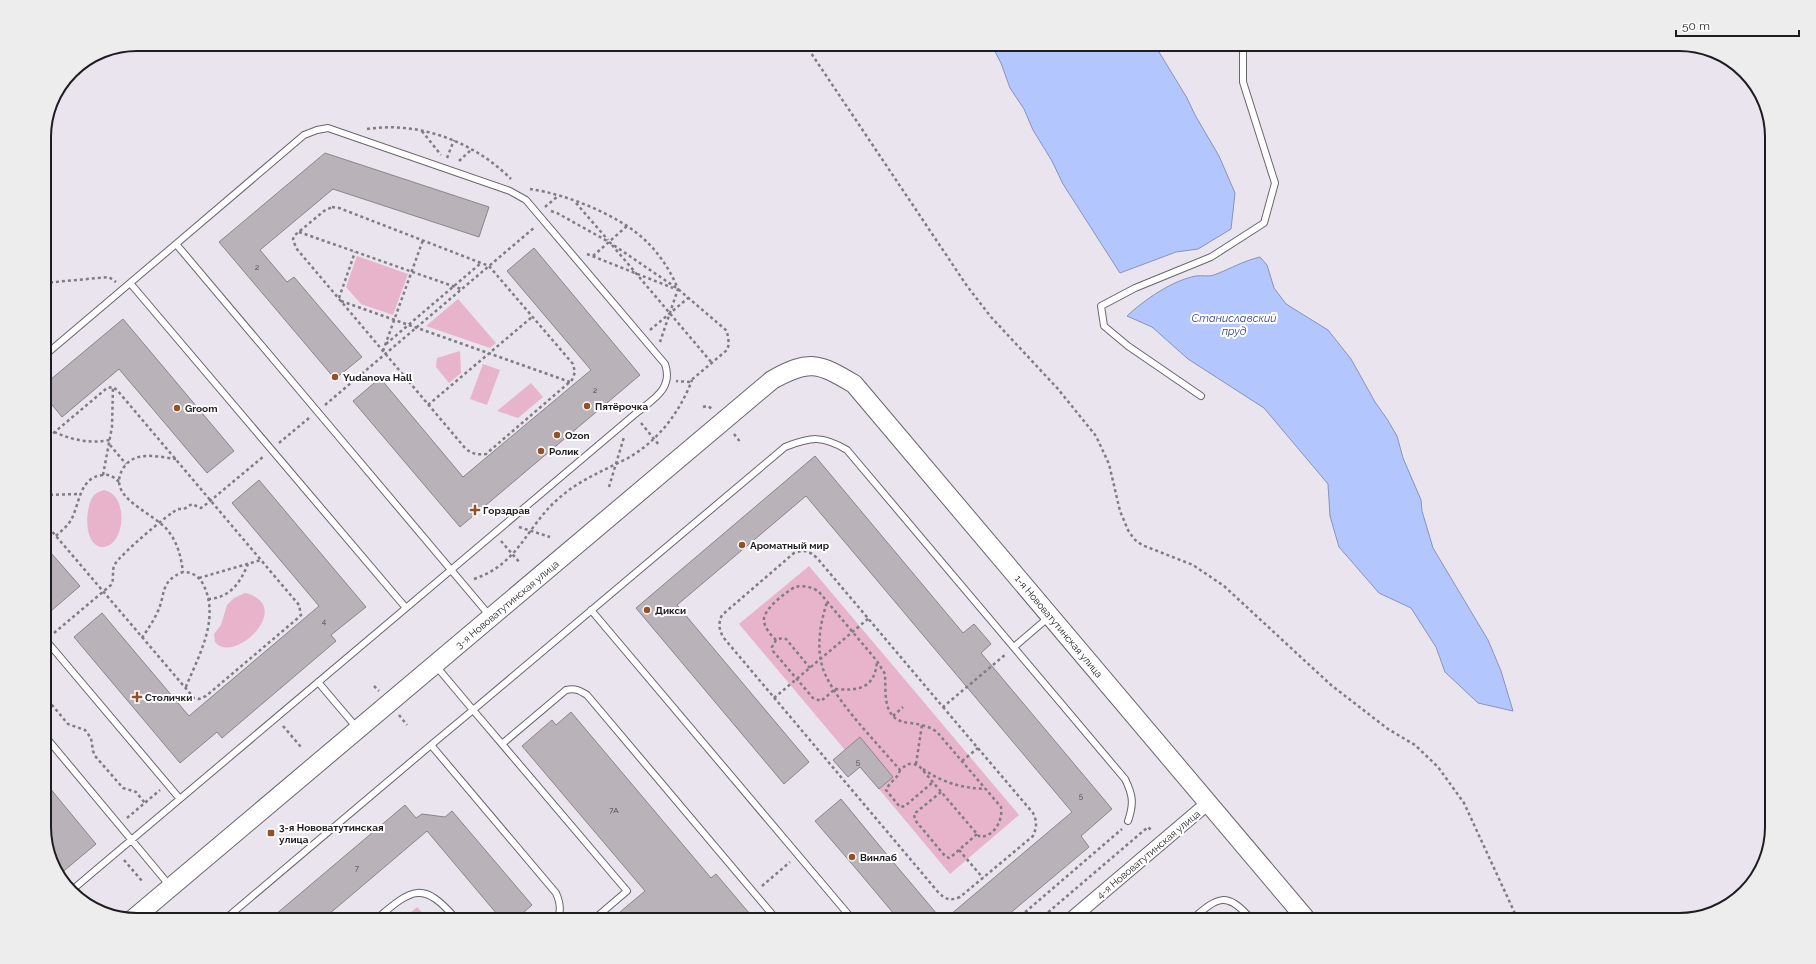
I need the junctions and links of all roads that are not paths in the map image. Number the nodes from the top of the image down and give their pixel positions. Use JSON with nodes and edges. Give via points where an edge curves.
{"nodes":[{"id":1,"x":1242,"y":51,"type":"edge"},
{"id":2,"x":176,"y":244,"type":"junction"},
{"id":3,"x":130,"y":283,"type":"junction"},
{"id":4,"x":51,"y":350,"type":"edge"},
{"id":5,"x":791,"y":369,"type":"joint"},
{"id":6,"x":1201,"y":396,"type":"dead end"},
{"id":7,"x":451,"y":570,"type":"junction"},
{"id":8,"x":406,"y":608,"type":"junction"},
{"id":9,"x":591,"y":610,"type":"junction"},
{"id":10,"x":1050,"y":616,"type":"junction"},
{"id":11,"x":491,"y":617,"type":"junction"},
{"id":12,"x":51,"y":646,"type":"edge"},
{"id":13,"x":1014,"y":647,"type":"junction"},
{"id":14,"x":435,"y":664,"type":"junction"},
{"id":15,"x":318,"y":682,"type":"junction"},
{"id":16,"x":473,"y":710,"type":"junction"},
{"id":17,"x":358,"y":730,"type":"junction"},
{"id":18,"x":51,"y":743,"type":"edge"},
{"id":19,"x":502,"y":744,"type":"junction"},
{"id":20,"x":431,"y":745,"type":"junction"},
{"id":21,"x":180,"y":799,"type":"junction"},
{"id":22,"x":1208,"y":803,"type":"junction"},
{"id":23,"x":1128,"y":821,"type":"road end"},
{"id":24,"x":132,"y":840,"type":"junction"},
{"id":25,"x":75,"y":887,"type":"edge"},
{"id":26,"x":172,"y":887,"type":"junction"},
{"id":27,"x":141,"y":913,"type":"edge"},
{"id":28,"x":232,"y":913,"type":"edge"},
{"id":29,"x":384,"y":913,"type":"edge"},
{"id":30,"x":451,"y":913,"type":"edge"},
{"id":31,"x":560,"y":913,"type":"edge"},
{"id":32,"x":601,"y":913,"type":"edge"},
{"id":33,"x":771,"y":913,"type":"edge"},
{"id":34,"x":847,"y":913,"type":"edge"},
{"id":35,"x":1078,"y":913,"type":"edge"},
{"id":36,"x":1199,"y":913,"type":"edge"},
{"id":37,"x":1246,"y":913,"type":"edge"},
{"id":38,"x":1301,"y":913,"type":"edge"}],
"edges":[{"from":1,"to":6,"type":"lane","via":[[1243,82],[1275,183],[1264,223],[1211,257],[1135,288],[1101,306],[1104,326],[1128,346]]},
{"from":2,"to":3,"type":"lane"},
{"from":2,"to":7,"type":"lane"},
{"from":2,"to":7,"type":"lane","via":[[304,135],[328,128],[510,191],[526,200],[582,265],[665,364],[668,373],[667,383],[663,391]]},
{"from":3,"to":4,"type":"lane"},
{"from":3,"to":8,"type":"lane"},
{"from":5,"to":10,"type":"street","name":"1-я Нововатутинская улица","via":[[812,366],[827,368],[854,384]]},
{"from":5,"to":11,"type":"street","name":"3-я Нововатутинская улица","via":[[772,380]]},
{"from":7,"to":8,"type":"lane"},
{"from":7,"to":11,"type":"lane"},
{"from":8,"to":15,"type":"lane"},
{"from":9,"to":13,"type":"lane","via":[[784,447],[810,439],[822,439],[847,450]]},
{"from":9,"to":16,"type":"lane"},
{"from":9,"to":34,"type":"lane"},
{"from":10,"to":13,"type":"lane"},
{"from":10,"to":22,"type":"street","name":"1-я Нововатутинская улица"},
{"from":11,"to":14,"type":"street","name":"3-я Нововатутинская улица"},
{"from":12,"to":21,"type":"lane"},
{"from":13,"to":23,"type":"lane","via":[[1125,779],[1131,791],[1132,807]]},
{"from":14,"to":16,"type":"lane"},
{"from":14,"to":17,"type":"street","name":"3-я Нововатутинская улица"},
{"from":15,"to":17,"type":"lane"},
{"from":15,"to":21,"type":"lane"},
{"from":16,"to":19,"type":"lane"},
{"from":16,"to":20,"type":"lane"},
{"from":17,"to":26,"type":"street","name":"3-я Нововатутинская улица"},
{"from":18,"to":24,"type":"lane"},
{"from":19,"to":32,"type":"lane","via":[[627,891]]},
{"from":19,"to":33,"type":"lane","via":[[566,690],[579,690],[587,696]]},
{"from":20,"to":28,"type":"lane"},
{"from":20,"to":31,"type":"lane","via":[[556,893],[560,902]]},
{"from":21,"to":24,"type":"lane"},
{"from":22,"to":35,"type":"street","name":"4-я Нововатутинская улица"},
{"from":22,"to":38,"type":"street","name":"1-я Нововатутинская улица"},
{"from":24,"to":25,"type":"lane"},
{"from":24,"to":26,"type":"lane"},
{"from":26,"to":27,"type":"street","name":"3-я Нововатутинская улица"},
{"from":29,"to":30,"type":"lane","via":[[403,897],[413,893],[433,896]]},
{"from":36,"to":37,"type":"lane","via":[[1209,904],[1220,900],[1232,901]]}]}
